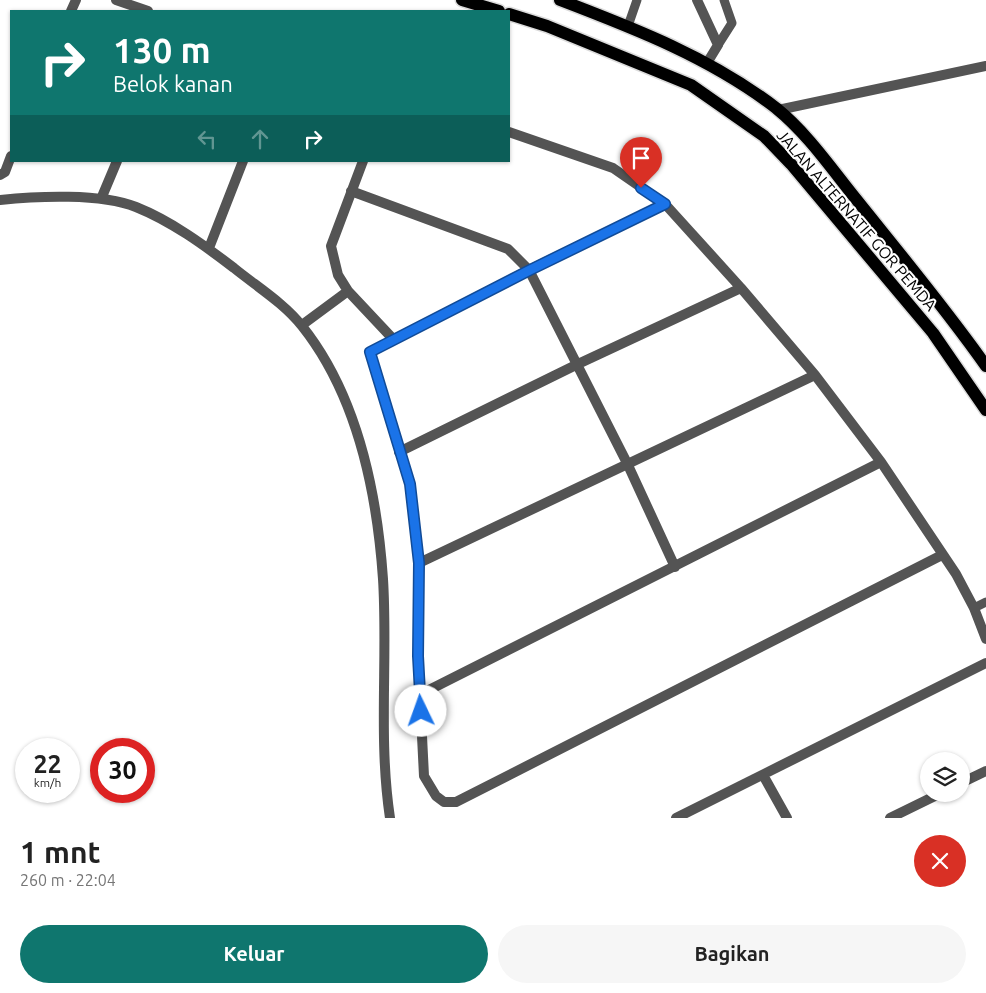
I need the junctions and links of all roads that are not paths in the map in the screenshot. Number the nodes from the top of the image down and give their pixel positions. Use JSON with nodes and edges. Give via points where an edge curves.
{"nodes":[{"id":1,"x":116,"y":0,"type":"edge"},
{"id":2,"x":462,"y":0,"type":"edge"},
{"id":3,"x":560,"y":0,"type":"edge"},
{"id":4,"x":637,"y":0,"type":"edge"},
{"id":5,"x":697,"y":0,"type":"edge"},
{"id":6,"x":724,"y":0,"type":"edge"},
{"id":7,"x":145,"y":10,"type":"edge"},
{"id":8,"x":496,"y":10,"type":"edge"},
{"id":9,"x":510,"y":14,"type":"edge"},
{"id":10,"x":628,"y":26,"type":"junction"},
{"id":11,"x":718,"y":45,"type":"junction"},
{"id":12,"x":707,"y":63,"type":"junction"},
{"id":13,"x":986,"y":66,"type":"edge"},
{"id":14,"x":778,"y":110,"type":"junction"},
{"id":15,"x":510,"y":132,"type":"edge"},
{"id":16,"x":10,"y":158,"type":"edge"},
{"id":17,"x":117,"y":162,"type":"edge"},
{"id":18,"x":243,"y":162,"type":"edge"},
{"id":19,"x":363,"y":162,"type":"edge"},
{"id":20,"x":0,"y":175,"type":"edge"},
{"id":21,"x":351,"y":191,"type":"junction"},
{"id":22,"x":101,"y":199,"type":"junction"},
{"id":23,"x":0,"y":200,"type":"edge"},
{"id":24,"x":665,"y":204,"type":"junction"},
{"id":25,"x":209,"y":248,"type":"junction"},
{"id":26,"x":530,"y":270,"type":"junction"},
{"id":27,"x":741,"y":288,"type":"junction"},
{"id":28,"x":348,"y":291,"type":"junction"},
{"id":29,"x":302,"y":325,"type":"junction"},
{"id":30,"x":394,"y":340,"type":"junction"},
{"id":31,"x":578,"y":364,"type":"junction"},
{"id":32,"x":986,"y":366,"type":"edge"},
{"id":33,"x":815,"y":375,"type":"junction"},
{"id":34,"x":986,"y":410,"type":"edge"},
{"id":35,"x":399,"y":452,"type":"junction"},
{"id":36,"x":881,"y":462,"type":"junction"},
{"id":37,"x":627,"y":463,"type":"junction"},
{"id":38,"x":942,"y":555,"type":"junction"},
{"id":39,"x":419,"y":563,"type":"junction"},
{"id":40,"x":675,"y":567,"type":"junction"},
{"id":41,"x":986,"y":602,"type":"edge"},
{"id":42,"x":974,"y":608,"type":"junction"},
{"id":43,"x":986,"y":639,"type":"edge"},
{"id":44,"x":986,"y":663,"type":"edge"},
{"id":45,"x":421,"y":694,"type":"junction"},
{"id":46,"x":986,"y":770,"type":"edge"},
{"id":47,"x":763,"y":774,"type":"junction"},
{"id":48,"x":970,"y":778,"type":"edge"},
{"id":49,"x":923,"y":802,"type":"edge"},
{"id":50,"x":390,"y":818,"type":"edge"},
{"id":51,"x":676,"y":818,"type":"edge"},
{"id":52,"x":787,"y":818,"type":"edge"},
{"id":53,"x":890,"y":818,"type":"edge"}],
"edges":[{"from":1,"to":7,"type":"street"},
{"from":2,"to":8,"type":"main road"},
{"from":3,"to":10,"type":"main road","name":"JALAN ALTERNATIF GOR PEMDA"},
{"from":4,"to":10,"type":"lane"},
{"from":5,"to":11,"type":"street"},
{"from":6,"to":11,"type":"lane","via":[[732,23]]},
{"from":9,"to":34,"type":"main road","name":"JALAN ALTERNATIF GOR PEMDA","via":[[547,26],[691,85],[764,136],[934,333]]},
{"from":10,"to":12,"type":"main road","name":"JALAN ALTERNATIF GOR PEMDA"},
{"from":11,"to":12,"type":"street"},
{"from":12,"to":14,"type":"main road","name":"JALAN ALTERNATIF GOR PEMDA"},
{"from":13,"to":14,"type":"street"},
{"from":14,"to":32,"type":"main road","name":"JALAN ALTERNATIF GOR PEMDA","via":[[813,146],[950,315]]},
{"from":15,"to":24,"type":"street","via":[[613,168]]},
{"from":16,"to":20,"type":"street"},
{"from":17,"to":22,"type":"street"},
{"from":18,"to":25,"type":"street"},
{"from":19,"to":21,"type":"street"},
{"from":21,"to":26,"type":"street","via":[[508,249]]},
{"from":21,"to":28,"type":"street","via":[[331,246],[338,275]]},
{"from":22,"to":23,"type":"street"},
{"from":22,"to":25,"type":"street","via":[[135,206]]},
{"from":24,"to":26,"type":"street"},
{"from":24,"to":27,"type":"street"},
{"from":25,"to":29,"type":"street"},
{"from":26,"to":30,"type":"street"},
{"from":26,"to":31,"type":"street"},
{"from":27,"to":31,"type":"street"},
{"from":27,"to":33,"type":"street"},
{"from":28,"to":29,"type":"street"},
{"from":28,"to":30,"type":"street"},
{"from":29,"to":50,"type":"street","via":[[332,371],[346,402],[376,511],[383,580],[383,738]]},
{"from":30,"to":35,"type":"street","via":[[370,352]]},
{"from":31,"to":35,"type":"street"},
{"from":31,"to":37,"type":"street"},
{"from":33,"to":36,"type":"street"},
{"from":33,"to":37,"type":"street"},
{"from":35,"to":39,"type":"street","via":[[410,484]]},
{"from":36,"to":38,"type":"street"},
{"from":36,"to":40,"type":"street"},
{"from":37,"to":39,"type":"street"},
{"from":37,"to":40,"type":"street"},
{"from":38,"to":42,"type":"street"},
{"from":38,"to":45,"type":"street","via":[[456,802],[444,802],[436,796],[424,776]]},
{"from":39,"to":45,"type":"street"},
{"from":40,"to":45,"type":"street"},
{"from":41,"to":42,"type":"lane"},
{"from":42,"to":43,"type":"street"},
{"from":44,"to":47,"type":"street"},
{"from":46,"to":48,"type":"street"},
{"from":47,"to":51,"type":"street"},
{"from":47,"to":52,"type":"street"},
{"from":49,"to":53,"type":"street"}]}
